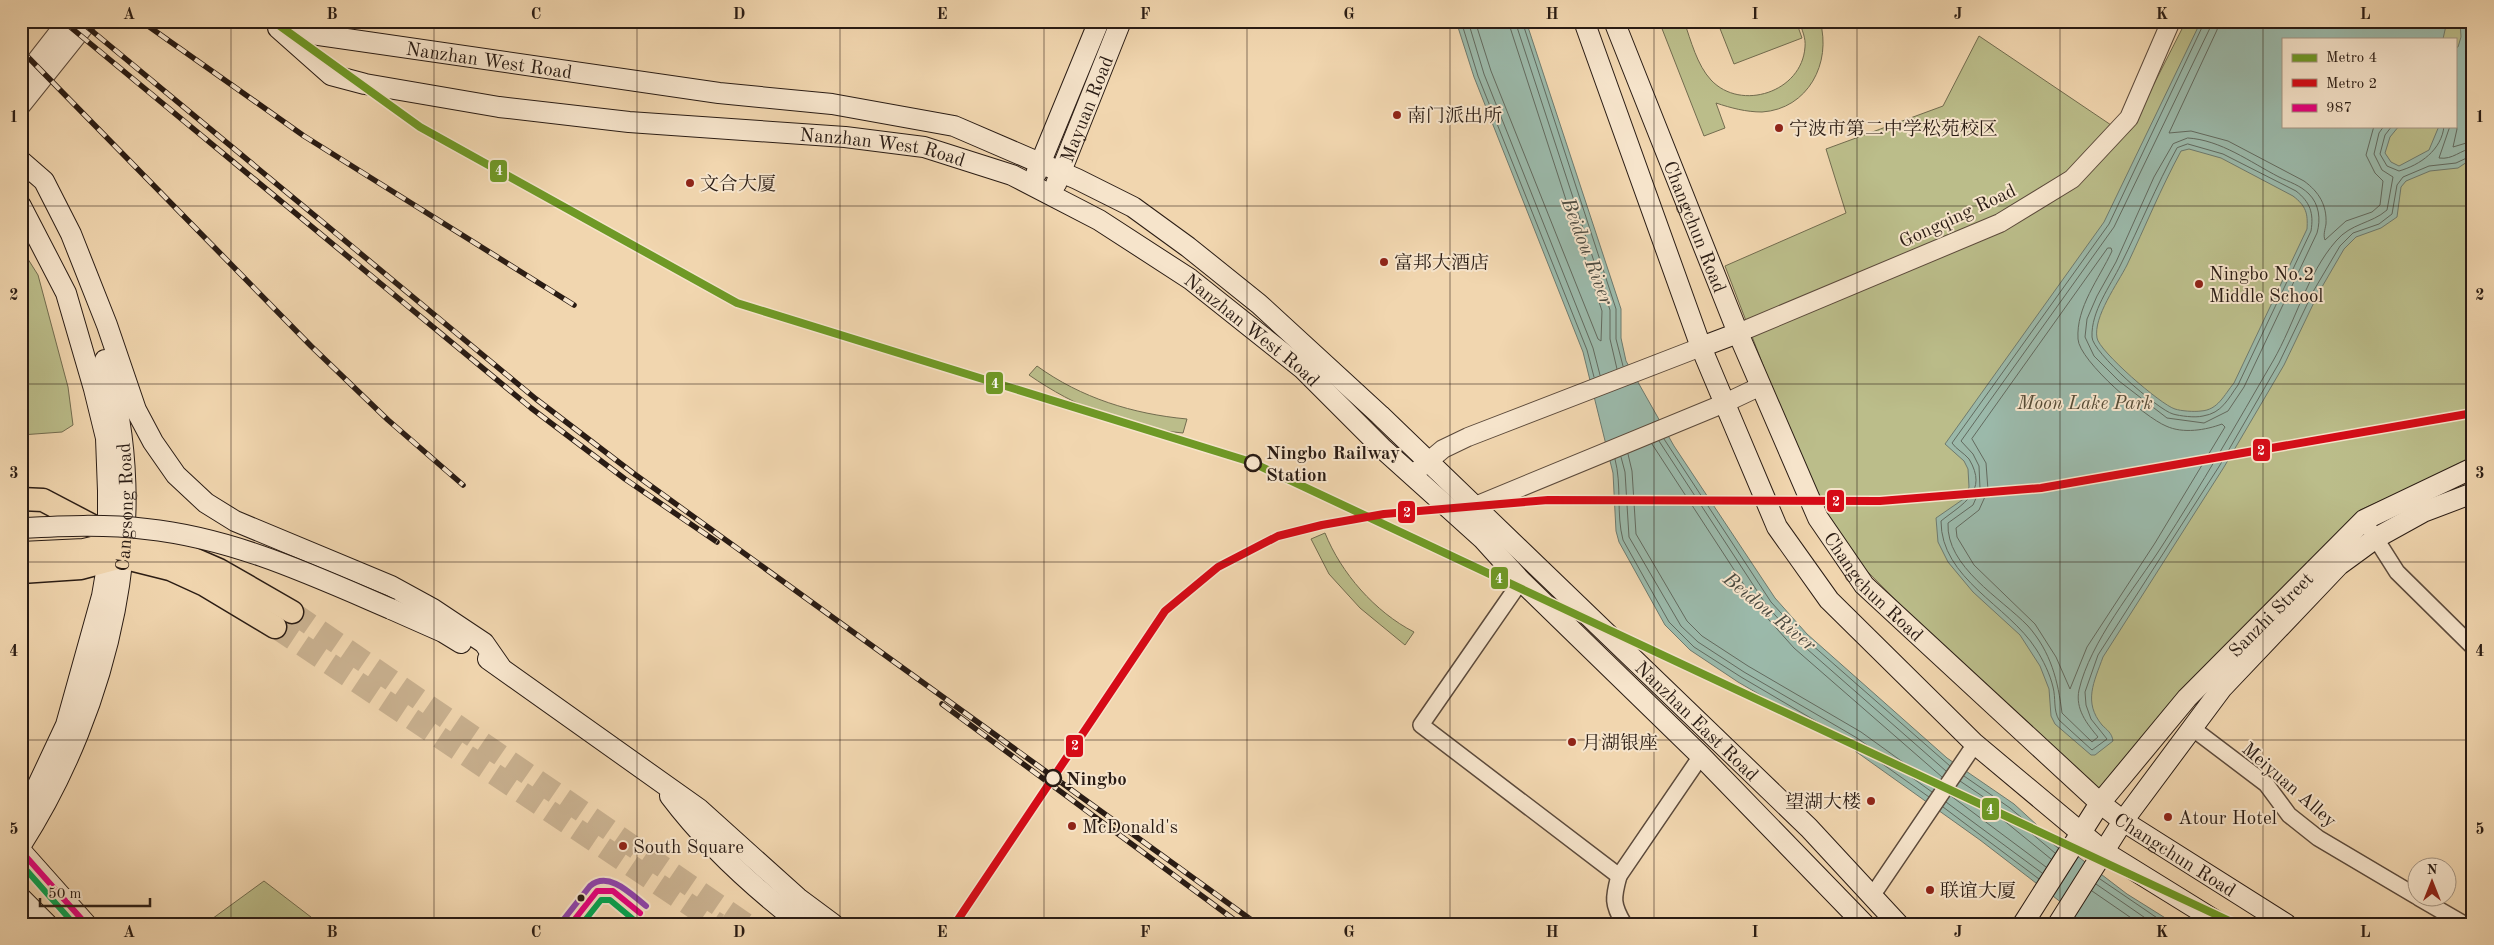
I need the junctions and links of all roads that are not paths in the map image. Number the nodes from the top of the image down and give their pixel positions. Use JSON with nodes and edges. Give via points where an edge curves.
{"nodes":[{"id":1,"x":66,"y":21,"type":"edge"},
{"id":2,"x":89,"y":21,"type":"edge"},
{"id":3,"x":1098,"y":21,"type":"edge"},
{"id":4,"x":1121,"y":21,"type":"edge"},
{"id":5,"x":1584,"y":21,"type":"edge"},
{"id":6,"x":1614,"y":21,"type":"edge"},
{"id":7,"x":2171,"y":21,"type":"edge"},
{"id":8,"x":279,"y":22,"type":"edge"},
{"id":9,"x":21,"y":80,"type":"edge"},
{"id":10,"x":21,"y":106,"type":"edge"},
{"id":11,"x":21,"y":160,"type":"edge"},
{"id":12,"x":1041,"y":163,"type":"junction"},
{"id":13,"x":21,"y":172,"type":"edge"},
{"id":14,"x":1062,"y":172,"type":"junction"},
{"id":15,"x":1030,"y":184,"type":"junction"},
{"id":16,"x":1051,"y":195,"type":"junction"},
{"id":17,"x":21,"y":206,"type":"edge"},
{"id":18,"x":1738,"y":334,"type":"junction"},
{"id":19,"x":1701,"y":347,"type":"junction"},
{"id":20,"x":1761,"y":386,"type":"junction"},
{"id":21,"x":1725,"y":403,"type":"junction"},
{"id":22,"x":1427,"y":461,"type":"junction"},
{"id":23,"x":2473,"y":468,"type":"edge"},
{"id":24,"x":1412,"y":476,"type":"junction"},
{"id":25,"x":2473,"y":493,"type":"edge"},
{"id":26,"x":21,"y":499,"type":"edge"},
{"id":27,"x":1464,"y":510,"type":"junction"},
{"id":28,"x":2364,"y":520,"type":"junction"},
{"id":29,"x":21,"y":528,"type":"edge"},
{"id":30,"x":2376,"y":538,"type":"junction"},
{"id":31,"x":115,"y":551,"type":"junction"},
{"id":32,"x":21,"y":554,"type":"edge"},
{"id":33,"x":21,"y":572,"type":"edge"},
{"id":34,"x":1521,"y":582,"type":"junction"},
{"id":35,"x":292,"y":612,"type":"tunnel mouth"},
{"id":36,"x":276,"y":627,"type":"tunnel mouth"},
{"id":37,"x":2473,"y":647,"type":"edge"},
{"id":38,"x":500,"y":666,"type":"junction"},
{"id":39,"x":2192,"y":728,"type":"junction"},
{"id":40,"x":1969,"y":752,"type":"junction"},
{"id":41,"x":1701,"y":756,"type":"junction"},
{"id":42,"x":662,"y":784,"type":"junction"},
{"id":43,"x":2100,"y":803,"type":"junction"},
{"id":44,"x":21,"y":812,"type":"edge"},
{"id":45,"x":2123,"y":821,"type":"junction"},
{"id":46,"x":2078,"y":838,"type":"junction"},
{"id":47,"x":21,"y":845,"type":"edge"},
{"id":48,"x":21,"y":851,"type":"edge"},
{"id":49,"x":2100,"y":856,"type":"junction"},
{"id":50,"x":1619,"y":876,"type":"junction"},
{"id":51,"x":2406,"y":890,"type":"edge"},
{"id":52,"x":1872,"y":896,"type":"junction"},
{"id":53,"x":21,"y":898,"type":"edge"},
{"id":54,"x":2437,"y":908,"type":"edge"},
{"id":55,"x":2063,"y":916,"type":"edge"},
{"id":56,"x":47,"y":924,"type":"edge"},
{"id":57,"x":86,"y":924,"type":"edge"},
{"id":58,"x":801,"y":924,"type":"edge"},
{"id":59,"x":832,"y":924,"type":"edge"},
{"id":60,"x":1624,"y":924,"type":"edge"},
{"id":61,"x":1864,"y":924,"type":"edge"},
{"id":62,"x":1898,"y":924,"type":"edge"},
{"id":63,"x":2023,"y":924,"type":"edge"},
{"id":64,"x":2221,"y":924,"type":"edge"},
{"id":65,"x":2286,"y":924,"type":"edge"},
{"id":66,"x":2464,"y":924,"type":"edge"}],
"edges":[{"from":1,"to":9,"type":"street"},
{"from":2,"to":10,"type":"street"},
{"from":3,"to":12,"type":"main road","name":"Mayuan Road"},
{"from":4,"to":14,"type":"main road","name":"Mayuan Road"},
{"from":5,"to":19,"type":"main road","name":"Changchun Road"},
{"from":6,"to":18,"type":"main road","name":"Changchun Road"},
{"from":7,"to":18,"type":"street","name":"Gongqing Road","via":[[2130,118],[2072,178],[2000,223]]},
{"from":8,"to":12,"type":"main road","name":"Nanzhan West Road","via":[[298,32],[719,93],[832,104],[954,126]]},
{"from":8,"to":15,"type":"main road","name":"Nanzhan West Road","via":[[331,76],[365,84],[499,107],[629,122],[845,137],[924,148],[1012,175]]},
{"from":11,"to":38,"type":"main road","via":[[44,182],[71,234],[136,410],[176,475],[206,503],[234,521],[391,586],[433,609],[484,643]]},
{"from":12,"to":14,"type":"main road","name":"Nanzhan West Road"},
{"from":12,"to":15,"type":"main road","name":"Mayuan Road"},
{"from":13,"to":31,"type":"main road","name":"Cangsong Road","via":[[82,286],[112,384],[122,430],[126,481]]},
{"from":14,"to":16,"type":"main road","name":"Mayuan Road"},
{"from":14,"to":22,"type":"main road","name":"Nanzhan West Road","via":[[1133,207],[1196,253],[1259,304]]},
{"from":15,"to":16,"type":"main road","name":"Nanzhan West Road"},
{"from":16,"to":24,"type":"main road","name":"Nanzhan West Road","via":[[1099,220],[1190,279],[1303,369]]},
{"from":17,"to":31,"type":"main road","name":"Cangsong Road","via":[[66,293],[94,388],[106,438]]},
{"from":18,"to":19,"type":"main road"},
{"from":18,"to":20,"type":"main road","name":"Changchun Road"},
{"from":19,"to":21,"type":"main road","name":"Changchun Road"},
{"from":19,"to":22,"type":"street","via":[[1468,436],[1443,448]]},
{"from":20,"to":21,"type":"street"},
{"from":20,"to":43,"type":"main road","name":"Changchun Road","via":[[1818,518],[1864,585]]},
{"from":21,"to":27,"type":"street"},
{"from":21,"to":40,"type":"main road","name":"Changchun Road","via":[[1777,527],[1829,600]]},
{"from":22,"to":24,"type":"street"},
{"from":22,"to":27,"type":"main road","name":"Nanzhan East Road"},
{"from":23,"to":28,"type":"main road","name":"Sanzhi Street"},
{"from":24,"to":27,"type":"main road","name":"Nanzhan East Road"},
{"from":25,"to":30,"type":"main road","name":"Sanzhi Street","via":[[2424,512]]},
{"from":26,"to":31,"type":"main road","via":[[43,500]]},
{"from":27,"to":34,"type":"main road","name":"Nanzhan East Road","via":[[1483,539]]},
{"from":27,"to":52,"type":"main road","name":"Nanzhan East Road","via":[[1809,828]]},
{"from":28,"to":30,"type":"street"},
{"from":28,"to":43,"type":"main road","name":"Sanzhi Street","via":[[2187,698]]},
{"from":29,"to":38,"type":"main road","bridge":true,"via":[[121,526],[223,544],[283,562],[443,632]]},
{"from":30,"to":37,"type":"street","via":[[2397,572]]},
{"from":30,"to":39,"type":"main road","name":"Sanzhi Street","via":[[2339,565],[2222,688]]},
{"from":31,"to":32,"type":"highway"},
{"from":31,"to":33,"type":"main road","via":[[81,568]]},
{"from":31,"to":35,"type":"main road","via":[[173,550],[219,570]]},
{"from":31,"to":36,"type":"main road","via":[[188,577]]},
{"from":31,"to":44,"type":"main road","name":"Cangsong Road","via":[[66,725],[35,791]]},
{"from":31,"to":47,"type":"main road","name":"Cangsong Road","via":[[118,602],[81,732],[47,805]]},
{"from":34,"to":41,"type":"main road","name":"Nanzhan East Road"},
{"from":34,"to":50,"type":"street","via":[[1421,725]]},
{"from":38,"to":42,"type":"main road"},
{"from":39,"to":45,"type":"main road","name":"Sanzhi Street"},
{"from":39,"to":51,"type":"street","name":"Meiyuan Alley","via":[[2266,784],[2290,815],[2318,838]]},
{"from":40,"to":46,"type":"main road","name":"Changchun Road"},
{"from":40,"to":52,"type":"street"},
{"from":41,"to":50,"type":"street"},
{"from":41,"to":61,"type":"main road","name":"Nanzhan East Road"},
{"from":42,"to":58,"type":"main road","via":[[690,823],[721,856]]},
{"from":42,"to":59,"type":"main road","via":[[699,809],[798,898]]},
{"from":43,"to":45,"type":"main road","name":"Changchun Road"},
{"from":43,"to":46,"type":"main road","name":"Sanzhi Street"},
{"from":45,"to":49,"type":"main road","name":"Sanzhi Street"},
{"from":45,"to":65,"type":"main road","name":"Changchun Road"},
{"from":46,"to":49,"type":"main road","name":"Changchun Road"},
{"from":46,"to":63,"type":"main road"},
{"from":48,"to":57,"type":"main road"},
{"from":49,"to":55,"type":"main road"},
{"from":49,"to":64,"type":"main road","name":"Changchun Road"},
{"from":50,"to":60,"type":"street","via":[[1615,910]]},
{"from":52,"to":62,"type":"main road","name":"Nanzhan East Road"},
{"from":53,"to":56,"type":"main road"},
{"from":54,"to":66,"type":"street","name":"Meiyuan Alley"}]}
